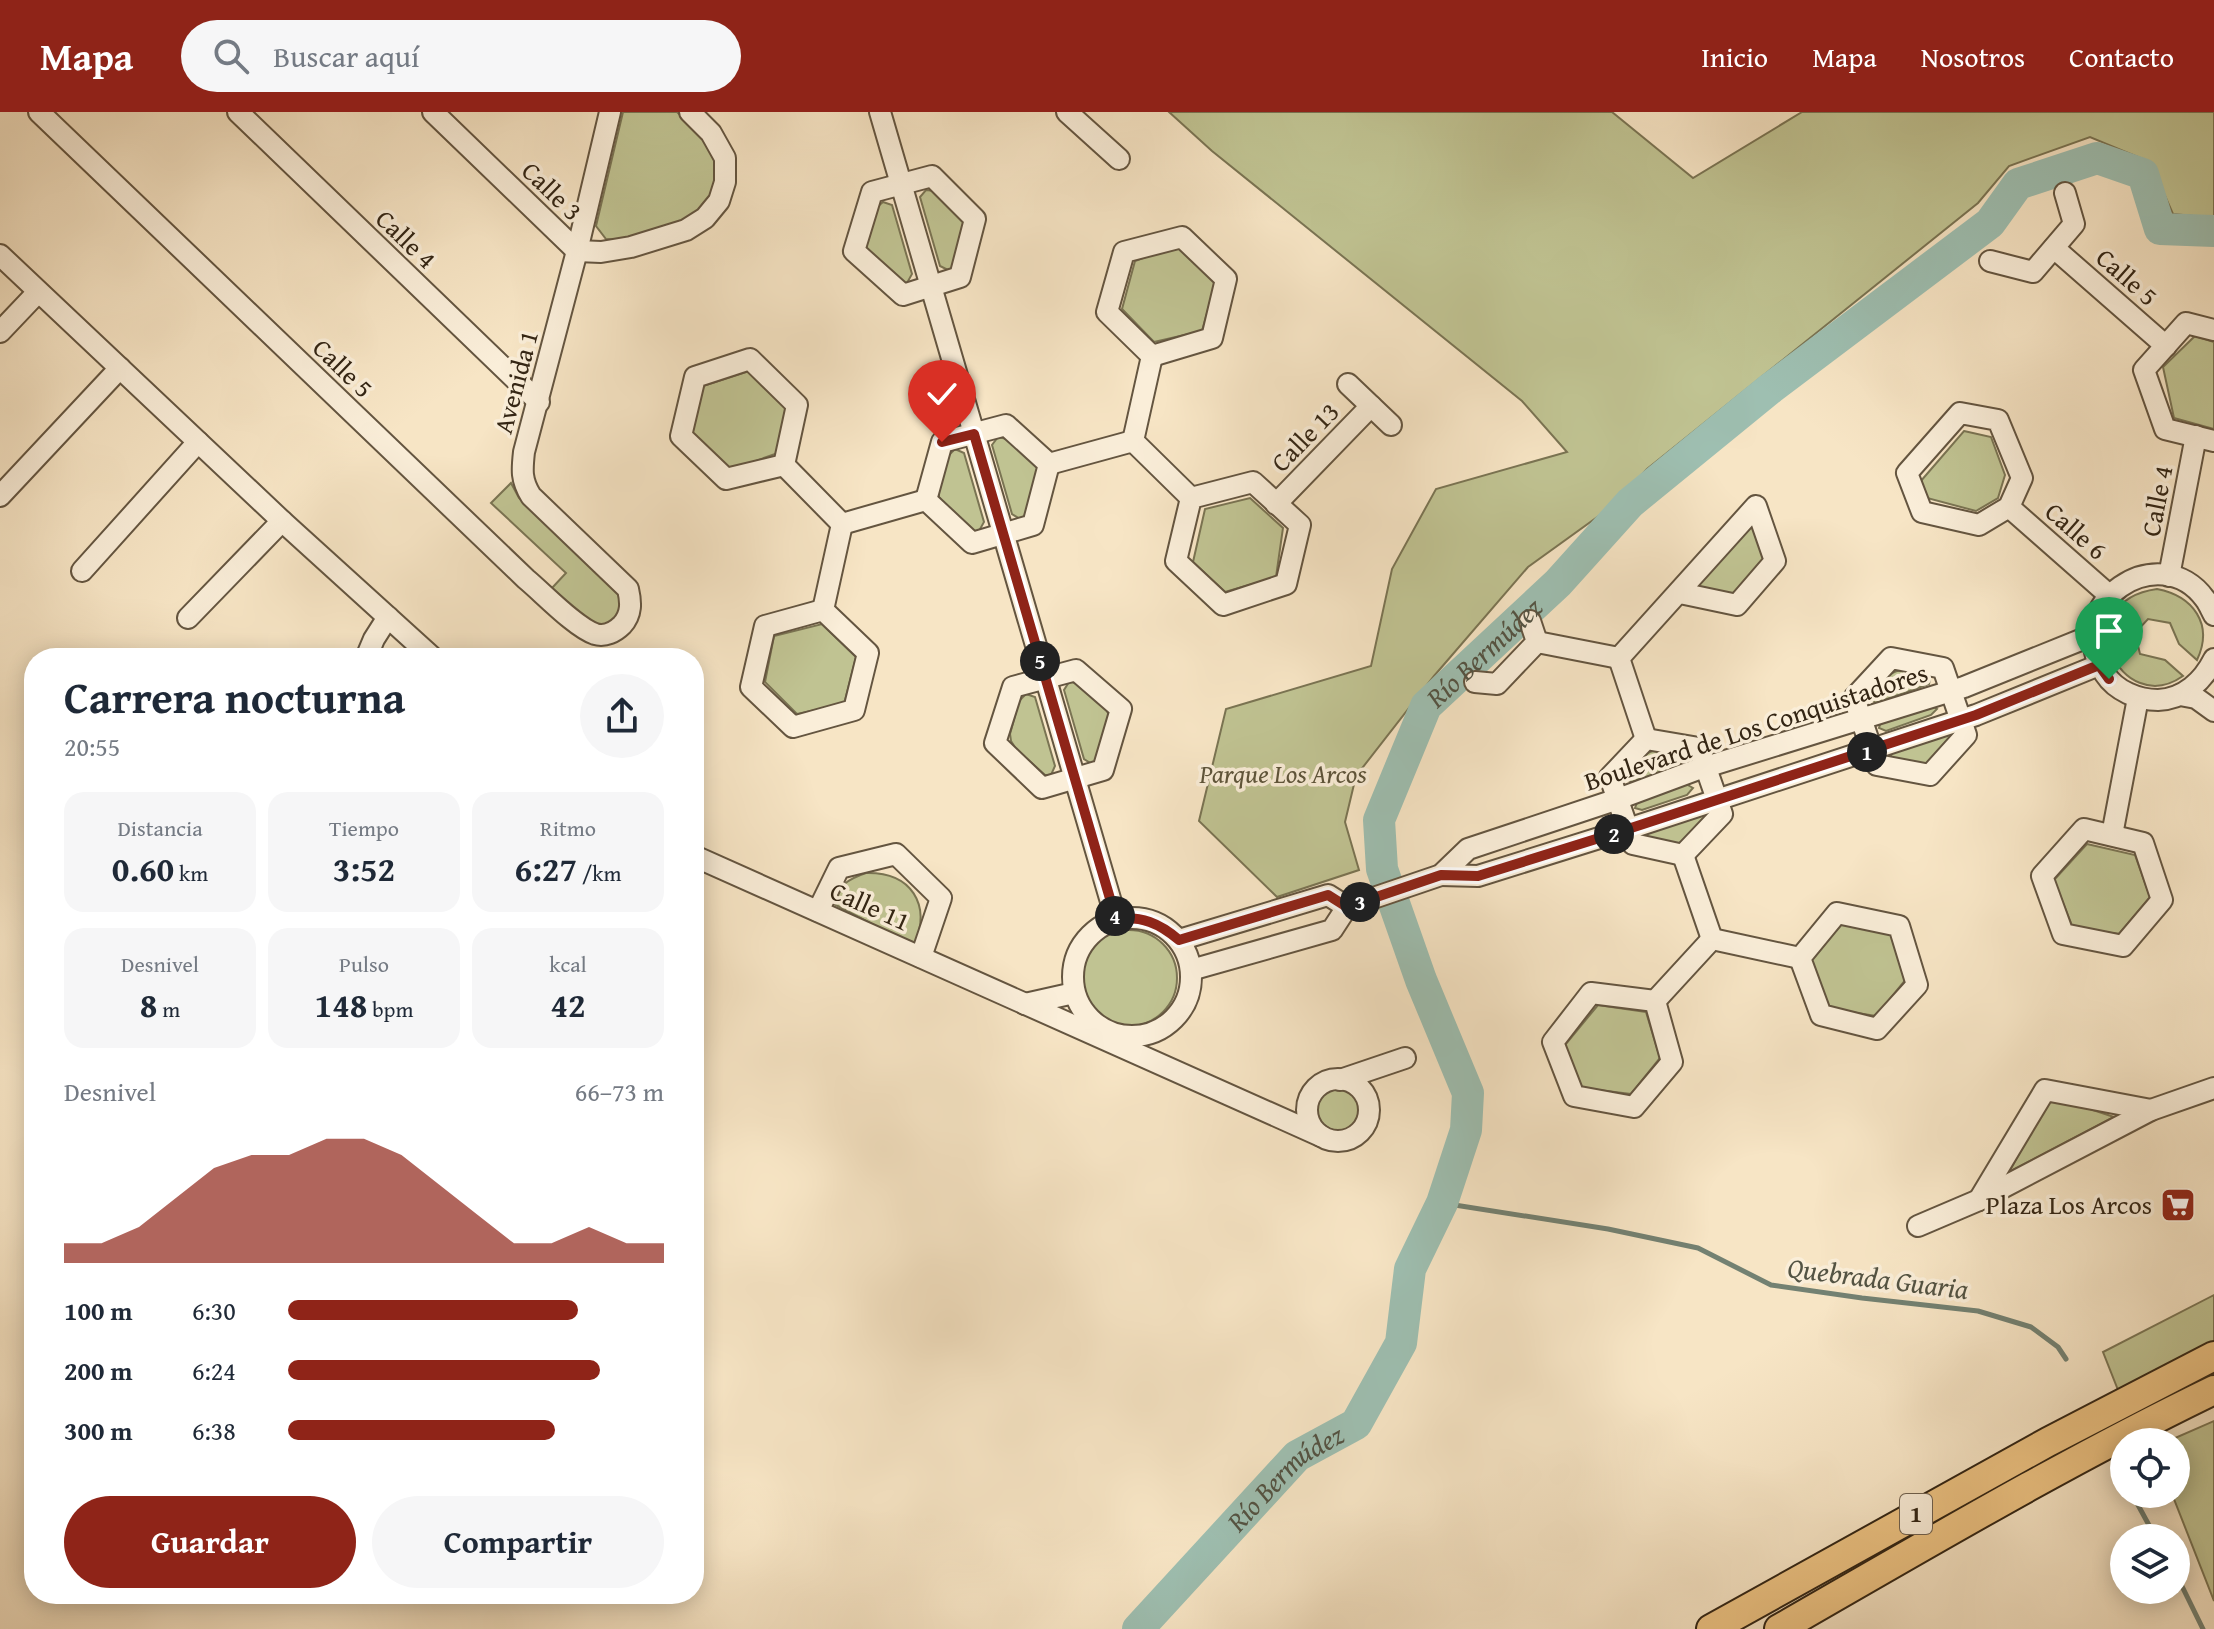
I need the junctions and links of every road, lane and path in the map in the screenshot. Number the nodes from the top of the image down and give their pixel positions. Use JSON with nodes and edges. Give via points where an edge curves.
{"nodes":[{"id":1,"x":39,"y":112,"type":"edge"},
{"id":2,"x":238,"y":112,"type":"edge"},
{"id":3,"x":433,"y":112,"type":"edge"},
{"id":4,"x":610,"y":112,"type":"edge"},
{"id":5,"x":690,"y":112,"type":"edge"},
{"id":6,"x":880,"y":112,"type":"edge"},
{"id":7,"x":1067,"y":112,"type":"edge"},
{"id":8,"x":1119,"y":159,"type":"dead end"},
{"id":9,"x":901,"y":184,"type":"junction"},
{"id":10,"x":2065,"y":193,"type":"dead end"},
{"id":11,"x":2054,"y":248,"type":"junction"},
{"id":12,"x":577,"y":251,"type":"junction"},
{"id":13,"x":0,"y":255,"type":"edge"},
{"id":14,"x":1990,"y":261,"type":"dead end"},
{"id":15,"x":930,"y":286,"type":"junction"},
{"id":16,"x":38,"y":292,"type":"junction"},
{"id":17,"x":2214,"y":330,"type":"edge"},
{"id":18,"x":0,"y":332,"type":"edge"},
{"id":19,"x":2166,"y":346,"type":"junction"},
{"id":20,"x":1152,"y":356,"type":"junction"},
{"id":21,"x":120,"y":368,"type":"junction"},
{"id":22,"x":1348,"y":384,"type":"dead end"},
{"id":23,"x":539,"y":402,"type":"junction"},
{"id":24,"x":1371,"y":406,"type":"junction"},
{"id":25,"x":1391,"y":425,"type":"dead end"},
{"id":26,"x":974,"y":434,"type":"junction"},
{"id":27,"x":2205,"y":439,"type":"edge"},
{"id":28,"x":1133,"y":441,"type":"junction"},
{"id":29,"x":198,"y":442,"type":"junction"},
{"id":30,"x":1049,"y":464,"type":"junction"},
{"id":31,"x":784,"y":465,"type":"junction"},
{"id":32,"x":0,"y":496,"type":"edge"},
{"id":33,"x":1191,"y":498,"type":"junction"},
{"id":34,"x":926,"y":500,"type":"junction"},
{"id":35,"x":1276,"y":504,"type":"junction"},
{"id":36,"x":2009,"y":507,"type":"junction"},
{"id":37,"x":282,"y":521,"type":"junction"},
{"id":38,"x":842,"y":524,"type":"junction"},
{"id":39,"x":1003,"y":534,"type":"junction"},
{"id":40,"x":82,"y":571,"type":"dead end"},
{"id":41,"x":2169,"y":576,"type":"junction"},
{"id":42,"x":1680,"y":593,"type":"junction"},
{"id":43,"x":2109,"y":595,"type":"junction"},
{"id":44,"x":823,"y":610,"type":"junction"},
{"id":45,"x":2214,"y":615,"type":"edge"},
{"id":46,"x":388,"y":617,"type":"junction"},
{"id":47,"x":188,"y":618,"type":"dead end"},
{"id":48,"x":1530,"y":621,"type":"dead end"},
{"id":49,"x":622,"y":625,"type":"joint"},
{"id":50,"x":2093,"y":635,"type":"junction"},
{"id":51,"x":1537,"y":642,"type":"junction"},
{"id":52,"x":370,"y":648,"type":"edge"},
{"id":53,"x":422,"y":648,"type":"edge"},
{"id":54,"x":1619,"y":658,"type":"junction"},
{"id":55,"x":2214,"y":659,"type":"edge"},
{"id":56,"x":2099,"y":665,"type":"junction"},
{"id":57,"x":1045,"y":679,"type":"junction"},
{"id":58,"x":1475,"y":682,"type":"dead end"},
{"id":59,"x":1951,"y":691,"type":"junction"},
{"id":60,"x":2180,"y":695,"type":"junction"},
{"id":61,"x":2138,"y":698,"type":"junction"},
{"id":62,"x":2214,"y":711,"type":"edge"},
{"id":63,"x":1861,"y":718,"type":"junction"},
{"id":64,"x":1961,"y":720,"type":"junction"},
{"id":65,"x":1646,"y":739,"type":"junction"},
{"id":66,"x":1872,"y":750,"type":"junction"},
{"id":67,"x":1706,"y":767,"type":"junction"},
{"id":68,"x":1074,"y":779,"type":"junction"},
{"id":69,"x":1618,"y":799,"type":"junction"},
{"id":70,"x":1717,"y":800,"type":"junction"},
{"id":71,"x":1628,"y":829,"type":"junction"},
{"id":72,"x":2112,"y":835,"type":"junction"},
{"id":73,"x":1683,"y":855,"type":"junction"},
{"id":74,"x":704,"y":860,"type":"edge"},
{"id":75,"x":1438,"y":876,"type":"junction"},
{"id":76,"x":1351,"y":905,"type":"junction"},
{"id":77,"x":818,"y":911,"type":"junction"},
{"id":78,"x":1116,"y":919,"type":"junction"},
{"id":79,"x":1712,"y":939,"type":"junction"},
{"id":80,"x":1179,"y":940,"type":"junction"},
{"id":81,"x":921,"y":957,"type":"junction"},
{"id":82,"x":1800,"y":958,"type":"junction"},
{"id":83,"x":1191,"y":970,"type":"junction"},
{"id":84,"x":1074,"y":993,"type":"junction"},
{"id":85,"x":1655,"y":1001,"type":"junction"},
{"id":86,"x":1025,"y":1004,"type":"junction"},
{"id":87,"x":1149,"y":1034,"type":"junction"},
{"id":88,"x":1405,"y":1058,"type":"dead end"},
{"id":89,"x":1179,"y":1073,"type":"junction"},
{"id":90,"x":1340,"y":1080,"type":"junction"},
{"id":91,"x":2214,"y":1088,"type":"edge"},
{"id":92,"x":2151,"y":1110,"type":"junction"},
{"id":93,"x":1321,"y":1136,"type":"junction"},
{"id":94,"x":1979,"y":1200,"type":"junction"},
{"id":95,"x":1918,"y":1226,"type":"dead end"},
{"id":96,"x":2214,"y":1356,"type":"edge"},
{"id":97,"x":2214,"y":1391,"type":"edge"},
{"id":98,"x":1932,"y":1541,"type":"junction"},
{"id":99,"x":1711,"y":1629,"type":"edge"},
{"id":100,"x":1779,"y":1629,"type":"edge"},
{"id":101,"x":1804,"y":1629,"type":"edge"}],
"edges":[{"from":1,"to":49,"type":"street","name":"Calle 5","via":[[526,579],[583,628],[598,635]]},
{"from":2,"to":23,"type":"street","name":"Calle 4"},
{"from":3,"to":12,"type":"street","name":"Calle 3"},
{"from":4,"to":12,"type":"street","name":"Avenida 1"},
{"from":5,"to":12,"type":"street","name":"Calle 3","via":[[725,158],[719,201],[686,230],[631,247]]},
{"from":6,"to":9,"type":"street"},
{"from":7,"to":8,"type":"street"},
{"from":9,"to":15,"type":"street"},
{"from":9,"to":15,"type":"street","via":[[932,176],[975,219],[960,277]]},
{"from":9,"to":15,"type":"street","via":[[872,192],[854,251],[903,295]]},
{"from":10,"to":11,"type":"street","via":[[2074,224]]},
{"from":11,"to":14,"type":"street","via":[[2033,272]]},
{"from":11,"to":19,"type":"street","name":"Calle 5"},
{"from":12,"to":23,"type":"street","name":"Avenida 1"},
{"from":13,"to":16,"type":"street"},
{"from":15,"to":26,"type":"street"},
{"from":16,"to":18,"type":"street"},
{"from":16,"to":21,"type":"street"},
{"from":17,"to":19,"type":"street","via":[[2186,323]]},
{"from":19,"to":27,"type":"street","via":[[2144,370],[2165,429]]},
{"from":20,"to":20,"type":"street","via":[[1212,338],[1226,279],[1182,237],[1124,252],[1107,312]]},
{"from":20,"to":28,"type":"street"},
{"from":21,"to":29,"type":"street"},
{"from":21,"to":32,"type":"street"},
{"from":22,"to":24,"type":"street","name":"Calle 13"},
{"from":23,"to":49,"type":"street","name":"Avenida 1","via":[[524,452],[525,486],[628,589],[631,603]]},
{"from":24,"to":25,"type":"street","name":"Calle 13"},
{"from":24,"to":35,"type":"street","name":"Calle 13"},
{"from":26,"to":30,"type":"street","via":[[1006,425]]},
{"from":26,"to":34,"type":"street","via":[[942,442]]},
{"from":26,"to":39,"type":"street"},
{"from":27,"to":41,"type":"street","name":"Calle 4"},
{"from":28,"to":30,"type":"street"},
{"from":28,"to":33,"type":"street"},
{"from":29,"to":37,"type":"street"},
{"from":29,"to":40,"type":"street"},
{"from":30,"to":39,"type":"street","via":[[1033,525]]},
{"from":31,"to":31,"type":"street","via":[[797,405],[750,359],[695,377],[681,436],[726,479]]},
{"from":31,"to":38,"type":"street"},
{"from":33,"to":35,"type":"street","via":[[1253,482]]},
{"from":33,"to":35,"type":"street","via":[[1176,561],[1223,605],[1286,584],[1300,525]]},
{"from":34,"to":38,"type":"street"},
{"from":34,"to":39,"type":"street","via":[[972,543]]},
{"from":36,"to":36,"type":"street","via":[[2022,478],[1998,420],[1960,413],[1907,473],[1922,512],[1979,525]]},
{"from":36,"to":43,"type":"street","name":"Calle 6"},
{"from":37,"to":46,"type":"street"},
{"from":37,"to":47,"type":"street"},
{"from":38,"to":44,"type":"street"},
{"from":39,"to":57,"type":"street"},
{"from":41,"to":43,"type":"street","via":[[2147,575]]},
{"from":41,"to":45,"type":"street","via":[[2189,584]]},
{"from":42,"to":42,"type":"street","via":[[1737,605],[1775,561],[1756,506]]},
{"from":42,"to":54,"type":"street"},
{"from":43,"to":50,"type":"street"},
{"from":44,"to":44,"type":"street","via":[[765,626],[751,687],[793,727],[854,710],[868,653]]},
{"from":46,"to":52,"type":"street"},
{"from":46,"to":53,"type":"street"},
{"from":48,"to":51,"type":"street"},
{"from":50,"to":56,"type":"street"},
{"from":50,"to":59,"type":"street","name":"Boulevard de Los Conquistadores"},
{"from":51,"to":54,"type":"street"},
{"from":51,"to":58,"type":"street","via":[[1497,684]]},
{"from":54,"to":65,"type":"street"},
{"from":55,"to":60,"type":"street","via":[[2207,673]]},
{"from":56,"to":61,"type":"street","via":[[2122,691]]},
{"from":56,"to":64,"type":"street","name":"Boulevard de Los Conquistadores"},
{"from":57,"to":68,"type":"street"},
{"from":57,"to":68,"type":"street","via":[[1076,670],[1121,709],[1103,770]]},
{"from":57,"to":68,"type":"street","via":[[1013,687],[995,743],[1042,788]]},
{"from":59,"to":63,"type":"street","name":"Boulevard de Los Conquistadores"},
{"from":59,"to":63,"type":"street","via":[[1943,668],[1891,658],[1854,698]]},
{"from":59,"to":64,"type":"street"},
{"from":60,"to":61,"type":"street"},
{"from":60,"to":62,"type":"street","via":[[2196,698]]},
{"from":61,"to":72,"type":"street"},
{"from":63,"to":66,"type":"street"},
{"from":63,"to":67,"type":"street","name":"Boulevard de Los Conquistadores"},
{"from":64,"to":66,"type":"street","name":"Boulevard de Los Conquistadores"},
{"from":64,"to":66,"type":"street","via":[[1966,735],[1930,775],[1877,765]]},
{"from":65,"to":67,"type":"street","via":[[1699,748]]},
{"from":65,"to":69,"type":"street","via":[[1610,777]]},
{"from":66,"to":70,"type":"street","name":"Boulevard de Los Conquistadores"},
{"from":67,"to":69,"type":"street","name":"Boulevard de Los Conquistadores"},
{"from":67,"to":70,"type":"street"},
{"from":68,"to":78,"type":"street"},
{"from":69,"to":71,"type":"street"},
{"from":69,"to":75,"type":"street","name":"Boulevard de Los Conquistadores","via":[[1468,849]]},
{"from":70,"to":71,"type":"street","name":"Boulevard de Los Conquistadores"},
{"from":70,"to":73,"type":"street","via":[[1722,814]]},
{"from":71,"to":73,"type":"street","via":[[1633,844]]},
{"from":71,"to":75,"type":"street","name":"Boulevard de Los Conquistadores","via":[[1478,876]]},
{"from":72,"to":72,"type":"street","via":[[2084,829],[2042,876],[2063,934],[2123,946],[2162,900],[2143,843]]},
{"from":73,"to":79,"type":"street"},
{"from":74,"to":77,"type":"street","name":"Calle 11"},
{"from":75,"to":76,"type":"street","name":"Boulevard de Los Conquistadores"},
{"from":76,"to":80,"type":"street","name":"Boulevard de Los Conquistadores","via":[[1328,895]]},
{"from":76,"to":83,"type":"street","name":"Boulevard de Los Conquistadores","via":[[1332,930]]},
{"from":77,"to":81,"type":"street","name":"Calle 11"},
{"from":77,"to":81,"type":"street","via":[[839,868],[896,854],[941,898]]},
{"from":78,"to":80,"type":"street","via":[[1148,920]]},
{"from":78,"to":84,"type":"street","via":[[1083,943],[1075,958]]},
{"from":79,"to":82,"type":"street"},
{"from":79,"to":85,"type":"street"},
{"from":80,"to":83,"type":"street"},
{"from":81,"to":86,"type":"street","name":"Calle 11"},
{"from":82,"to":82,"type":"street","via":[[1821,1015],[1877,1029],[1917,985],[1899,926],[1837,913]]},
{"from":83,"to":87,"type":"street","via":[[1186,1002],[1177,1016]]},
{"from":84,"to":86,"type":"street"},
{"from":84,"to":87,"type":"street","via":[[1094,1024],[1111,1034]]},
{"from":85,"to":85,"type":"street","via":[[1591,993],[1553,1042],[1574,1096],[1634,1107],[1672,1062]]},
{"from":86,"to":89,"type":"street","name":"Calle 11"},
{"from":87,"to":89,"type":"street","name":"Calle 11"},
{"from":88,"to":90,"type":"street"},
{"from":89,"to":93,"type":"street","name":"Calle 11"},
{"from":90,"to":93,"type":"street","via":[[1319,1086],[1308,1106],[1308,1118]]},
{"from":90,"to":93,"type":"street","via":[[1359,1087],[1369,1115],[1350,1139]]},
{"from":91,"to":92,"type":"street"},
{"from":92,"to":94,"type":"street"},
{"from":92,"to":94,"type":"street","via":[[2045,1090]]},
{"from":94,"to":95,"type":"street"},
{"from":96,"to":99,"type":"highway","number":"1"},
{"from":97,"to":98,"type":"highway","number":"1","via":[[2137,1427]]},
{"from":98,"to":100,"type":"highway","number":"1"},
{"from":98,"to":101,"type":"street"}]}
